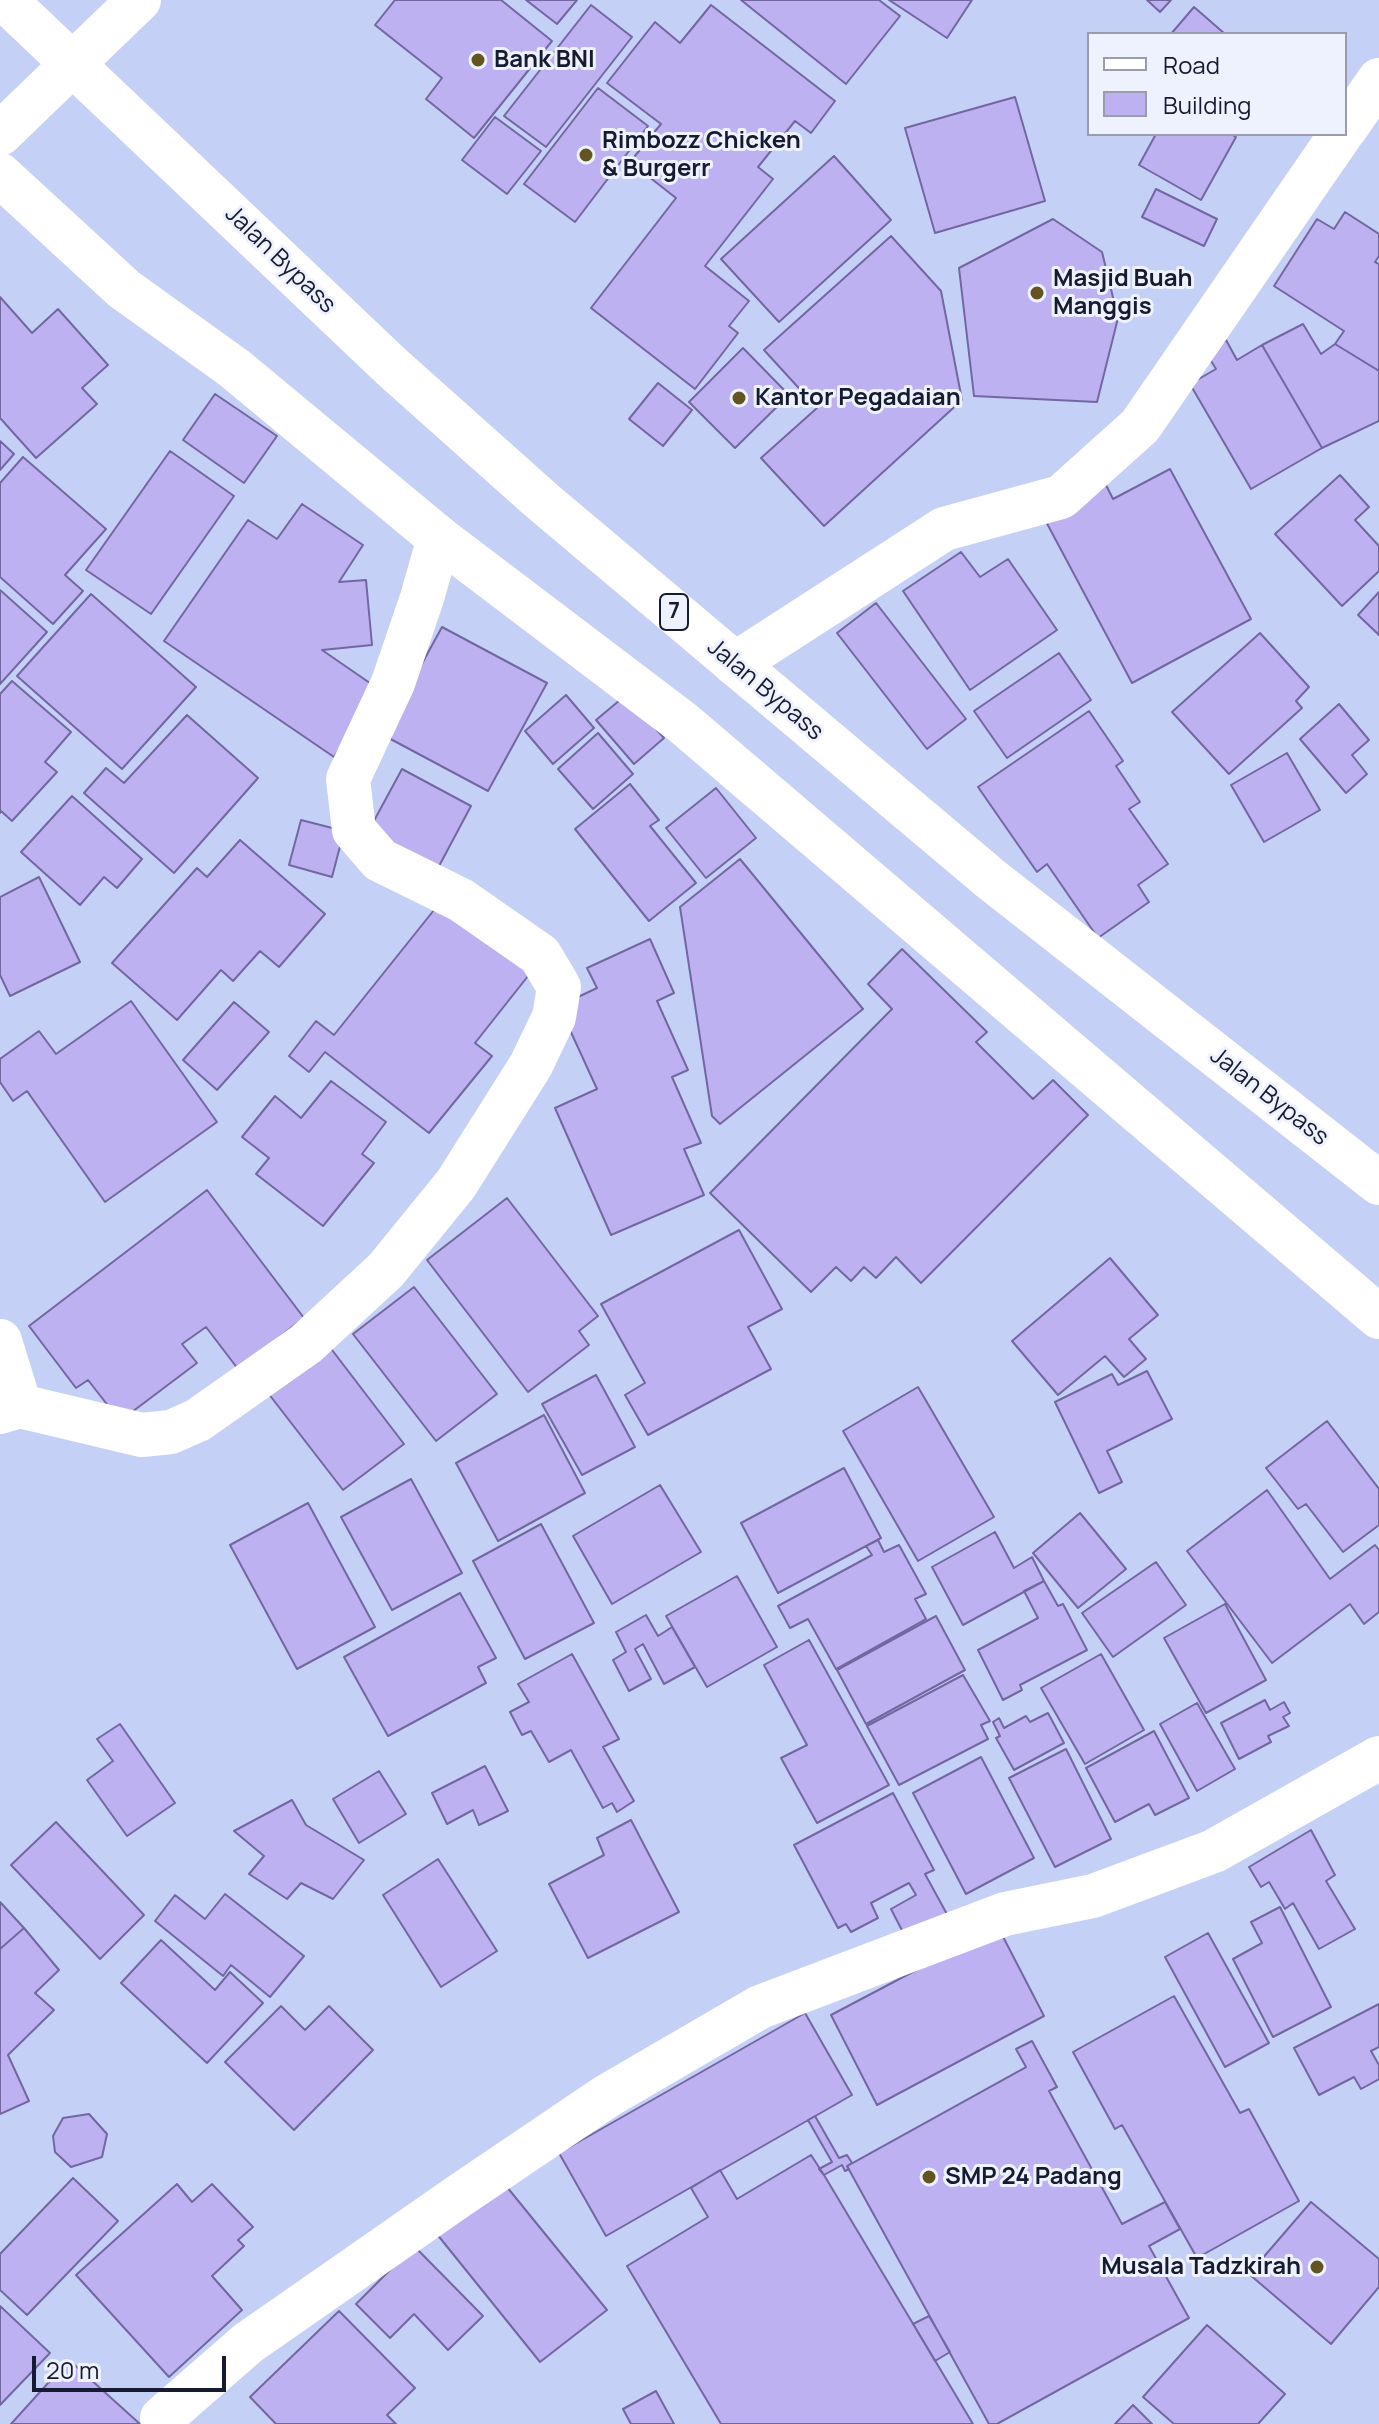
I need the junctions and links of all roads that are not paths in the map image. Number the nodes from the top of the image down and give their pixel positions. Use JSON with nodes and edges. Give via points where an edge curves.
{"nodes":[{"id":1,"x":5,"y":0,"type":"edge"},
{"id":2,"x":139,"y":0,"type":"edge"},
{"id":3,"x":72,"y":65,"type":"junction"},
{"id":4,"x":1379,"y":80,"type":"edge"},
{"id":5,"x":1347,"y":126,"type":"edge"},
{"id":6,"x":0,"y":134,"type":"edge"},
{"id":7,"x":1340,"y":136,"type":"edge"},
{"id":8,"x":0,"y":175,"type":"edge"},
{"id":9,"x":424,"y":525,"type":"junction"},
{"id":10,"x":735,"y":664,"type":"junction"},
{"id":11,"x":1379,"y":1183,"type":"edge"},
{"id":12,"x":1379,"y":1317,"type":"edge"},
{"id":13,"x":0,"y":1341,"type":"edge"},
{"id":14,"x":10,"y":1409,"type":"edge"},
{"id":15,"x":1379,"y":1758,"type":"edge"},
{"id":16,"x":162,"y":2418,"type":"dead end"}],
"edges":[{"from":1,"to":3,"type":"main road","name":"Jalan Bypass","number":"7"},
{"from":2,"to":3,"type":"main road"},
{"from":3,"to":6,"type":"main road"},
{"from":3,"to":10,"type":"main road","name":"Jalan Bypass","number":"7","via":[[393,368]]},
{"from":4,"to":5,"type":"main road"},
{"from":7,"to":10,"type":"main road","via":[[1140,426],[1061,497],[944,529]]},
{"from":8,"to":9,"type":"main road","via":[[124,289],[234,368]]},
{"from":9,"to":12,"type":"main road","via":[[683,723]]},
{"from":9,"to":14,"type":"main road","via":[[393,683],[348,779],[354,830],[380,860],[461,900],[540,955],[559,987],[554,1017],[531,1065],[456,1184],[386,1270],[306,1344],[198,1420],[171,1432],[142,1435]]},
{"from":10,"to":11,"type":"main road","name":"Jalan Bypass","number":"7","via":[[992,880]]},
{"from":13,"to":14,"type":"main road"},
{"from":15,"to":16,"type":"main road","via":[[1214,1851],[1093,1896],[1005,1914],[760,2007],[607,2096],[459,2196],[248,2343]]}]}
